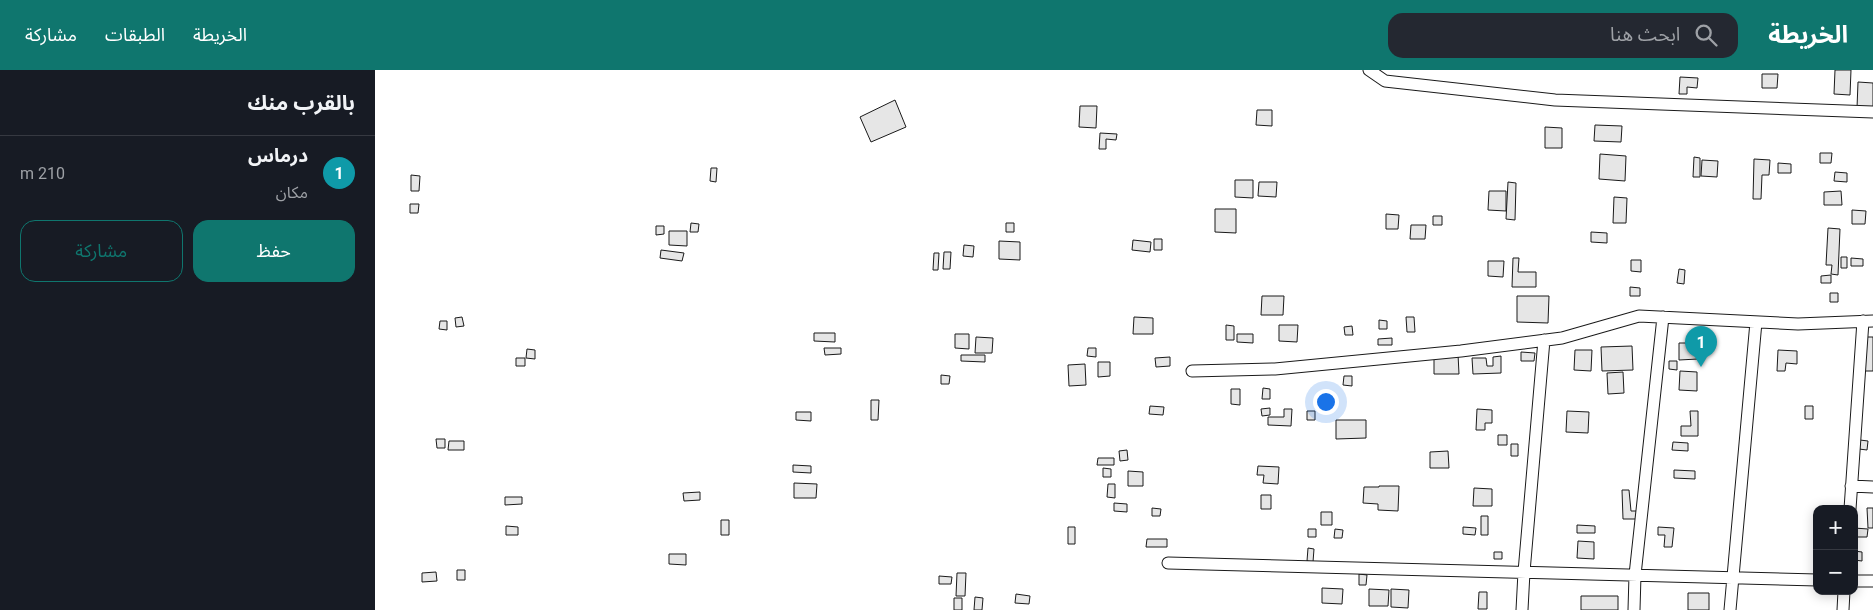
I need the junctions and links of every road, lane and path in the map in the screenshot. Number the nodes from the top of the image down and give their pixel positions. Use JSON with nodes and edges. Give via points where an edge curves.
{"nodes":[{"id":1,"x":1369,"y":70,"type":"edge"},
{"id":2,"x":1873,"y":112,"type":"edge"},
{"id":3,"x":1663,"y":317,"type":"junction"},
{"id":4,"x":1868,"y":321,"type":"edge"},
{"id":5,"x":1756,"y":322,"type":"junction"},
{"id":6,"x":1544,"y":340,"type":"junction"},
{"id":7,"x":1192,"y":371,"type":"dead end"},
{"id":8,"x":1851,"y":486,"type":"junction"},
{"id":9,"x":1873,"y":487,"type":"edge"},
{"id":10,"x":1850,"y":505,"type":"edge"},
{"id":11,"x":1168,"y":563,"type":"dead end"},
{"id":12,"x":1524,"y":572,"type":"junction"},
{"id":13,"x":1635,"y":575,"type":"junction"},
{"id":14,"x":1732,"y":578,"type":"junction"},
{"id":15,"x":1813,"y":580,"type":"edge"},
{"id":16,"x":1858,"y":581,"type":"edge"},
{"id":17,"x":1873,"y":581,"type":"edge"},
{"id":18,"x":1844,"y":595,"type":"edge"},
{"id":19,"x":1522,"y":610,"type":"edge"},
{"id":20,"x":1634,"y":610,"type":"edge"},
{"id":21,"x":1730,"y":610,"type":"edge"},
{"id":22,"x":1843,"y":610,"type":"edge"}],
"edges":[{"from":1,"to":2,"type":"street","via":[[1385,81],[1555,100]]},
{"from":3,"to":5,"type":"street"},
{"from":3,"to":6,"type":"street","via":[[1639,316]]},
{"from":3,"to":13,"type":"street"},
{"from":4,"to":5,"type":"street"},
{"from":4,"to":8,"type":"street"},
{"from":5,"to":14,"type":"street"},
{"from":6,"to":7,"type":"street","via":[[1275,369]]},
{"from":6,"to":12,"type":"street"},
{"from":8,"to":9,"type":"street"},
{"from":8,"to":10,"type":"street"},
{"from":11,"to":12,"type":"street"},
{"from":12,"to":13,"type":"street"},
{"from":12,"to":19,"type":"street"},
{"from":13,"to":14,"type":"street"},
{"from":13,"to":20,"type":"street"},
{"from":14,"to":15,"type":"street"},
{"from":14,"to":21,"type":"street"},
{"from":16,"to":17,"type":"street"},
{"from":18,"to":22,"type":"street"}]}
